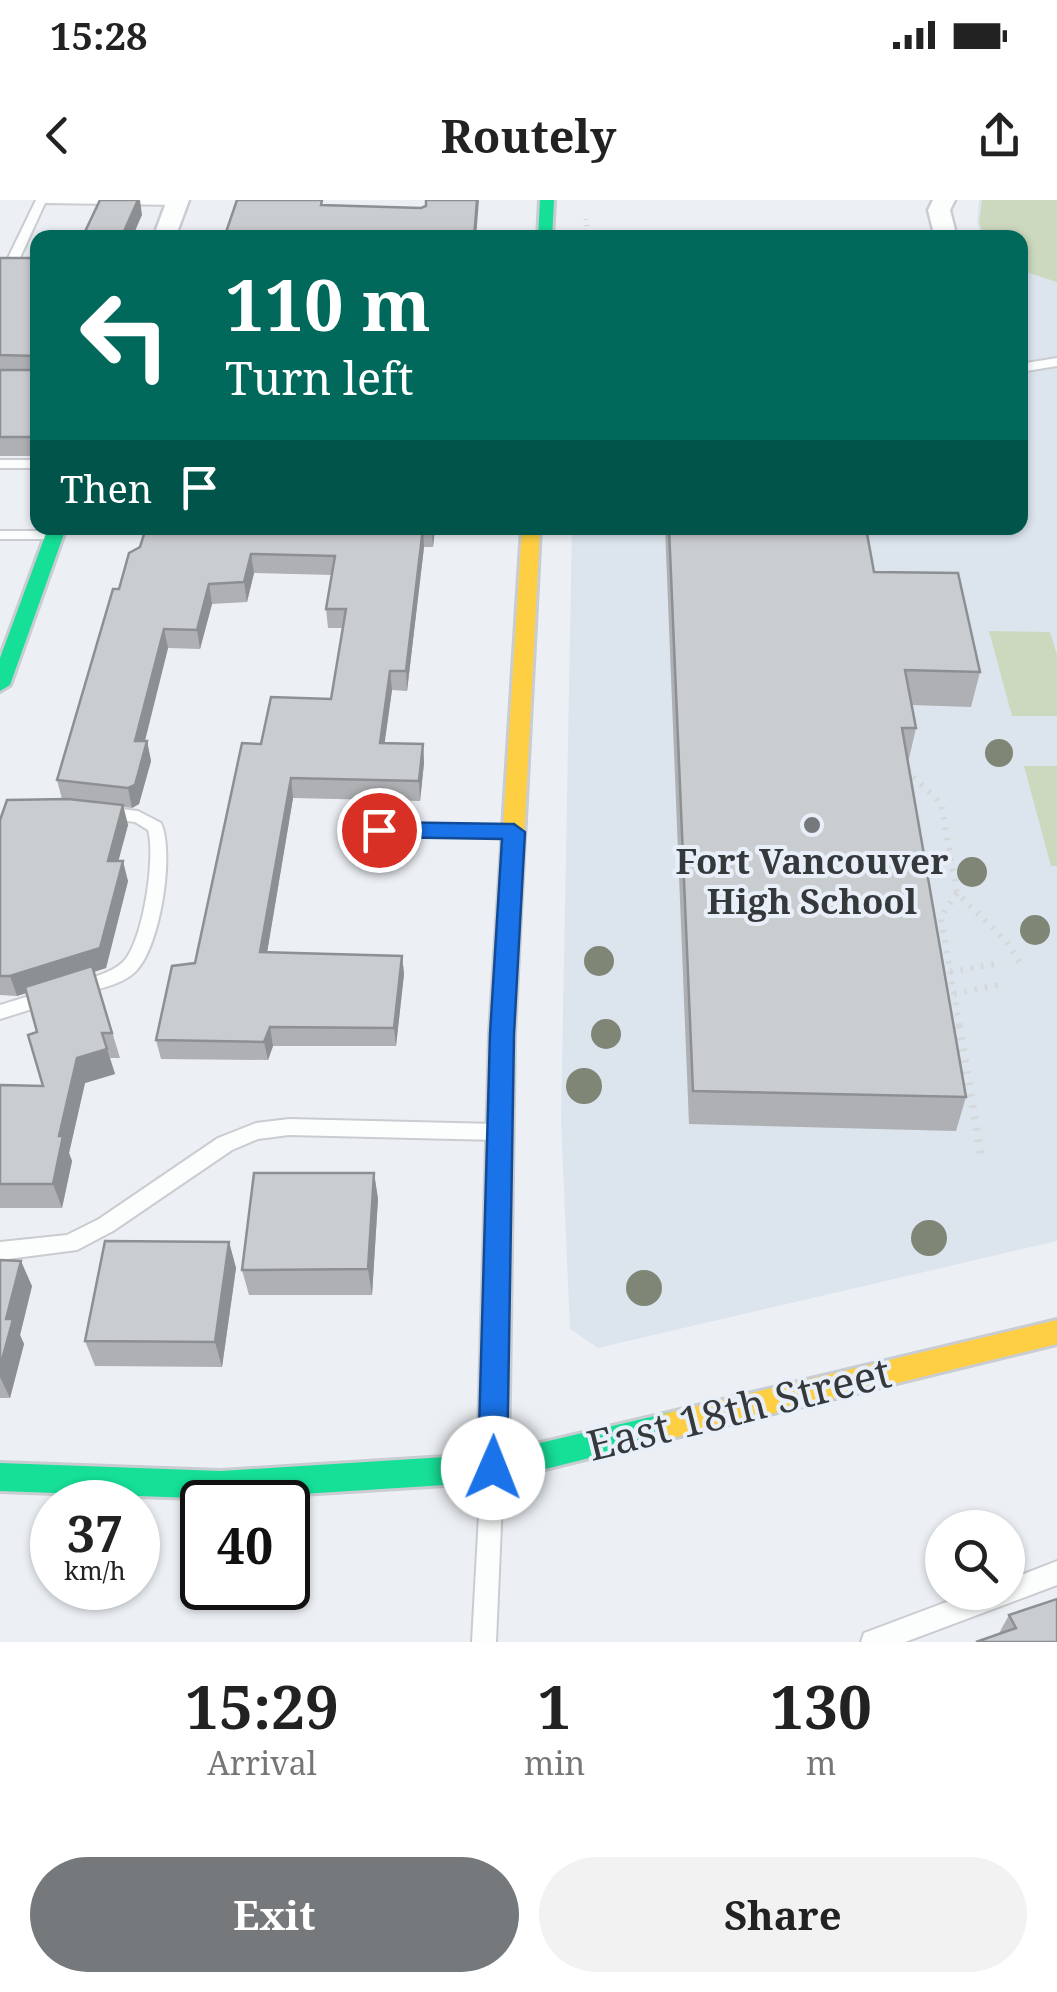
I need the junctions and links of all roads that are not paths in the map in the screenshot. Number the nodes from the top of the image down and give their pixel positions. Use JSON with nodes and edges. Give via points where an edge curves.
{"nodes":[{"id":1,"x":41,"y":200,"type":"edge"},
{"id":2,"x":547,"y":200,"type":"edge"},
{"id":3,"x":944,"y":200,"type":"edge"},
{"id":4,"x":177,"y":201,"type":"edge"},
{"id":5,"x":167,"y":230,"type":"edge"},
{"id":6,"x":545,"y":230,"type":"edge"},
{"id":7,"x":944,"y":230,"type":"edge"},
{"id":8,"x":12,"y":260,"type":"edge"},
{"id":9,"x":1057,"y":362,"type":"edge"},
{"id":10,"x":1028,"y":367,"type":"edge"},
{"id":11,"x":0,"y":464,"type":"edge"},
{"id":12,"x":30,"y":464,"type":"edge"},
{"id":13,"x":30,"y":533,"type":"edge"},
{"id":14,"x":0,"y":535,"type":"edge"},
{"id":15,"x":55,"y":535,"type":"edge"},
{"id":16,"x":531,"y":535,"type":"edge"},
{"id":17,"x":0,"y":685,"type":"edge"},
{"id":18,"x":80,"y":812,"type":"edge"},
{"id":19,"x":379,"y":830,"type":"dead end"},
{"id":20,"x":514,"y":832,"type":"junction"},
{"id":21,"x":0,"y":1012,"type":"edge"},
{"id":22,"x":500,"y":1132,"type":"junction"},
{"id":23,"x":0,"y":1250,"type":"edge"},
{"id":24,"x":1057,"y":1332,"type":"edge"},
{"id":25,"x":493,"y":1468,"type":"junction"},
{"id":26,"x":0,"y":1478,"type":"edge"},
{"id":27,"x":1057,"y":1573,"type":"edge"},
{"id":28,"x":1025,"y":1585,"type":"edge"},
{"id":29,"x":958,"y":1610,"type":"edge"},
{"id":30,"x":484,"y":1642,"type":"edge"},
{"id":31,"x":873,"y":1642,"type":"edge"}],
"edges":[{"from":1,"to":4,"type":"lane"},
{"from":1,"to":8,"type":"lane"},
{"from":2,"to":6,"type":"street"},
{"from":3,"to":7,"type":"street"},
{"from":4,"to":5,"type":"street"},
{"from":9,"to":10,"type":"lane"},
{"from":11,"to":12,"type":"lane"},
{"from":13,"to":14,"type":"lane"},
{"from":15,"to":17,"type":"street"},
{"from":16,"to":20,"type":"street"},
{"from":18,"to":21,"type":"lane","via":[[139,818],[157,830],[162,845],[144,940],[118,975]]},
{"from":19,"to":20,"type":"lane"},
{"from":20,"to":22,"type":"street"},
{"from":22,"to":23,"type":"lane","via":[[290,1126],[256,1131],[70,1244]]},
{"from":22,"to":25,"type":"street"},
{"from":24,"to":25,"type":"street","name":"East 18th Street"},
{"from":25,"to":26,"type":"street","name":"East 18th Street","via":[[221,1485]]},
{"from":25,"to":30,"type":"lane"},
{"from":27,"to":28,"type":"lane"},
{"from":29,"to":31,"type":"lane"}]}
